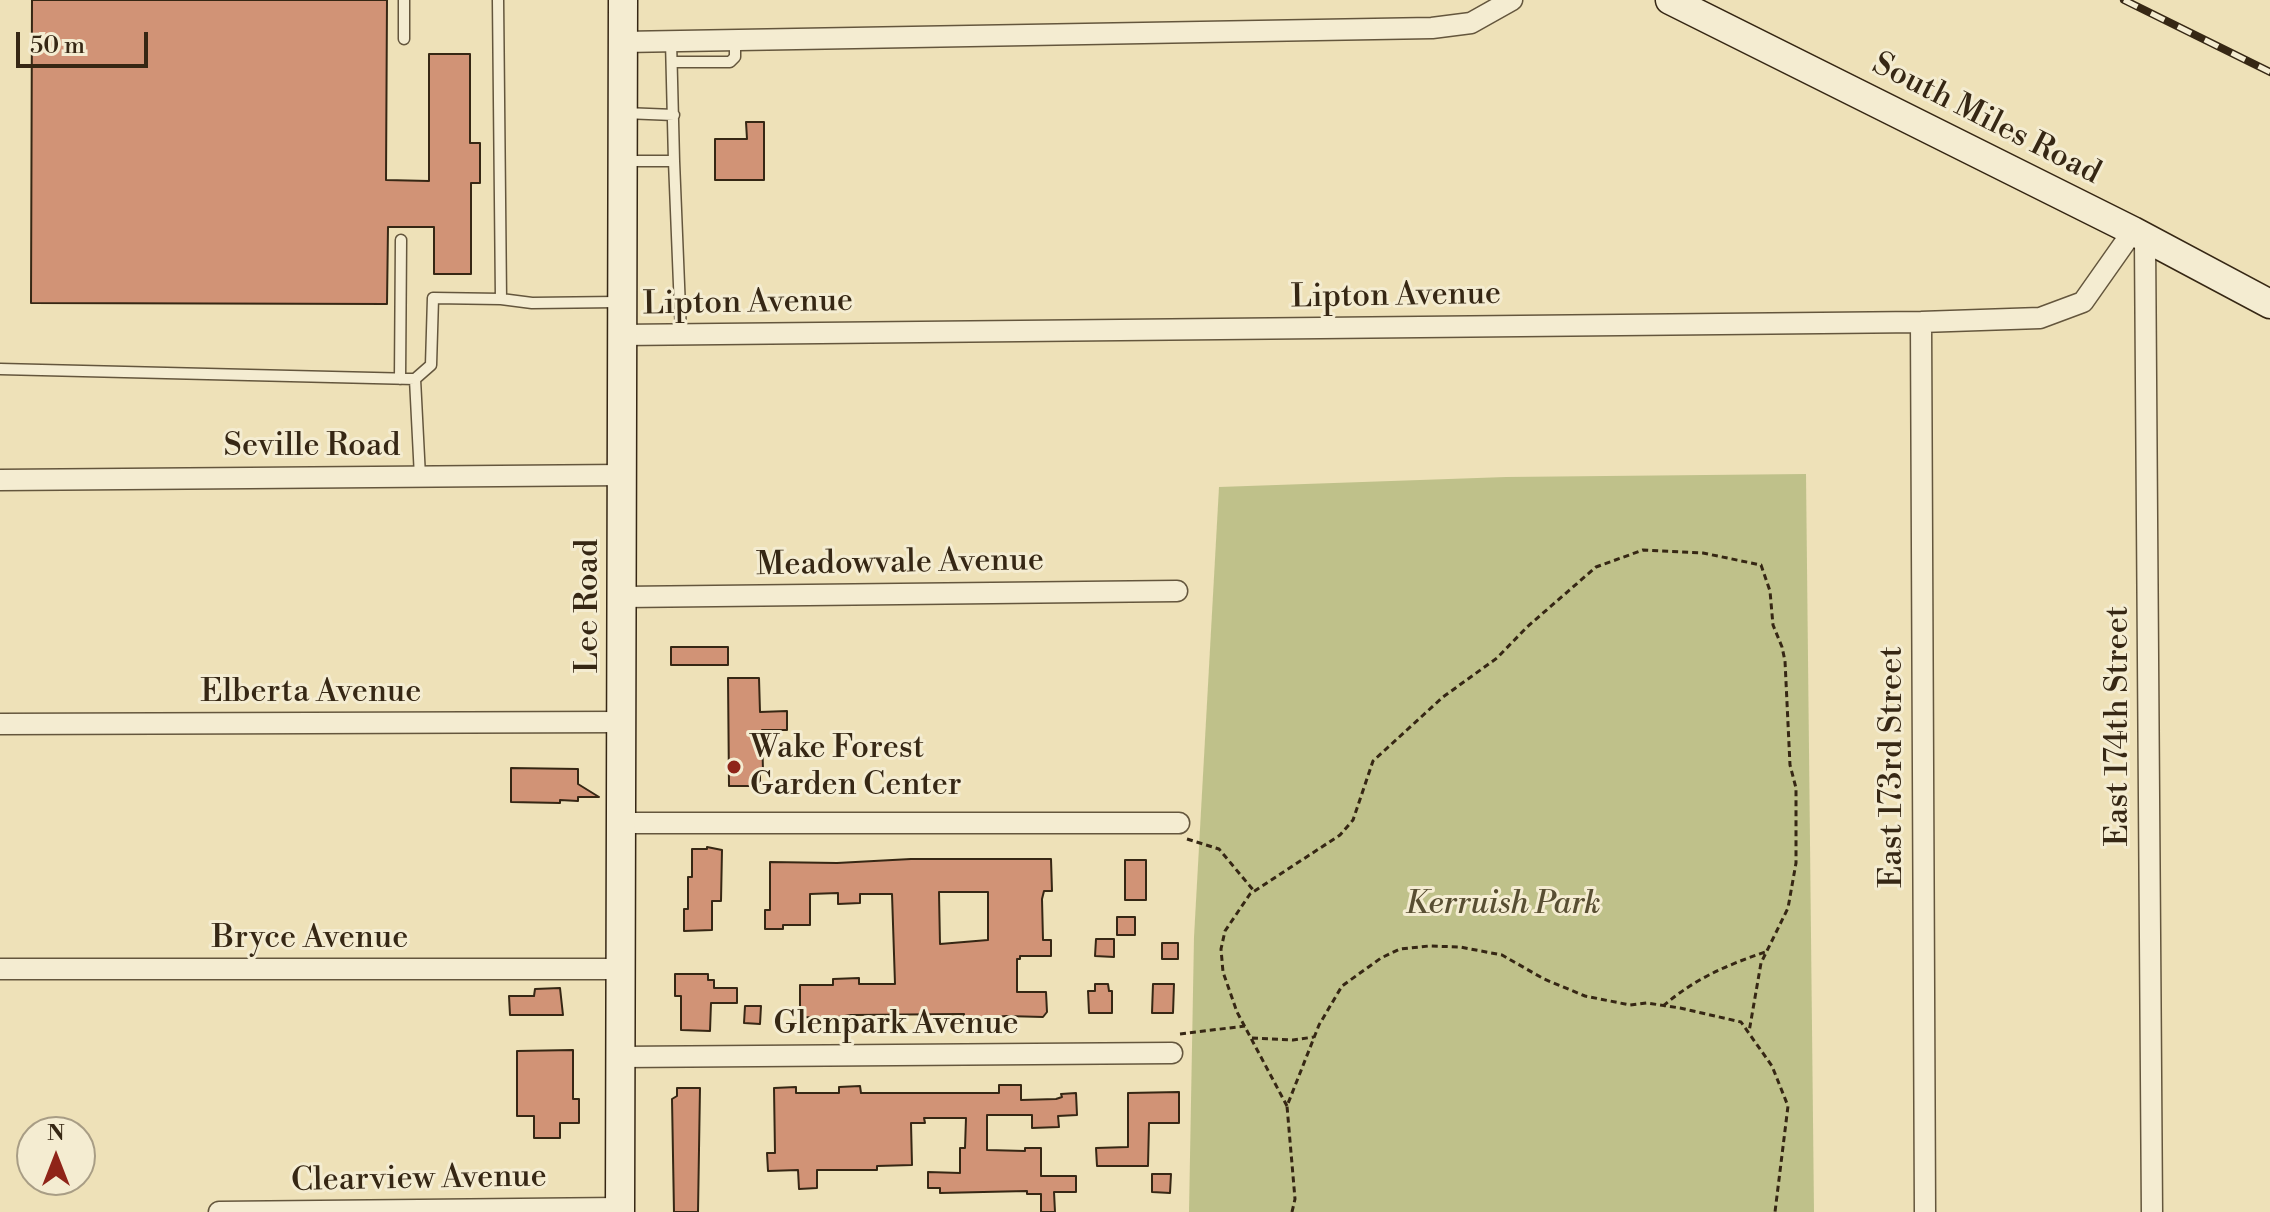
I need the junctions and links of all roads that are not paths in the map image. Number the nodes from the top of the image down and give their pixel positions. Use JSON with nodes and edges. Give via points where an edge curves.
{"nodes":[{"id":1,"x":404,"y":0,"type":"edge"},
{"id":2,"x":498,"y":0,"type":"edge"},
{"id":3,"x":623,"y":0,"type":"edge"},
{"id":4,"x":1512,"y":0,"type":"edge"},
{"id":5,"x":1670,"y":0,"type":"edge"},
{"id":6,"x":404,"y":39,"type":"dead end"},
{"id":7,"x":735,"y":40,"type":"junction"},
{"id":8,"x":671,"y":41,"type":"junction"},
{"id":9,"x":623,"y":42,"type":"junction"},
{"id":10,"x":672,"y":62,"type":"junction"},
{"id":11,"x":622,"y":113,"type":"junction"},
{"id":12,"x":674,"y":115,"type":"junction"},
{"id":13,"x":622,"y":161,"type":"junction"},
{"id":14,"x":674,"y":161,"type":"junction"},
{"id":15,"x":2139,"y":236,"type":"junction"},
{"id":16,"x":401,"y":240,"type":"dead end"},
{"id":17,"x":501,"y":299,"type":"junction"},
{"id":18,"x":620,"y":302,"type":"junction"},
{"id":19,"x":2270,"y":304,"type":"edge"},
{"id":20,"x":1921,"y":322,"type":"junction"},
{"id":21,"x":681,"y":334,"type":"junction"},
{"id":22,"x":620,"y":335,"type":"junction"},
{"id":23,"x":0,"y":369,"type":"edge"},
{"id":24,"x":400,"y":379,"type":"junction"},
{"id":25,"x":415,"y":379,"type":"junction"},
{"id":26,"x":624,"y":475,"type":"junction"},
{"id":27,"x":420,"y":477,"type":"junction"},
{"id":28,"x":0,"y":480,"type":"edge"},
{"id":29,"x":1177,"y":591,"type":"dead end"},
{"id":30,"x":623,"y":597,"type":"junction"},
{"id":31,"x":622,"y":722,"type":"junction"},
{"id":32,"x":0,"y":724,"type":"edge"},
{"id":33,"x":622,"y":823,"type":"junction"},
{"id":34,"x":1180,"y":830,"type":"road end"},
{"id":35,"x":0,"y":969,"type":"edge"},
{"id":36,"x":621,"y":969,"type":"junction"},
{"id":37,"x":1176,"y":1044,"type":"road end"},
{"id":38,"x":620,"y":1057,"type":"junction"},
{"id":39,"x":620,"y":1210,"type":"edge"},
{"id":40,"x":219,"y":1212,"type":"edge"},
{"id":41,"x":1925,"y":1212,"type":"edge"},
{"id":42,"x":2152,"y":1212,"type":"edge"}],
"edges":[{"from":1,"to":6,"type":"lane"},
{"from":2,"to":17,"type":"lane"},
{"from":3,"to":9,"type":"main road","name":"Lee Road"},
{"from":4,"to":7,"type":"street","via":[[1471,23],[1432,28]]},
{"from":5,"to":15,"type":"main road","name":"South Miles Road"},
{"from":7,"to":8,"type":"street"},
{"from":7,"to":10,"type":"lane","via":[[730,62]]},
{"from":8,"to":9,"type":"street"},
{"from":8,"to":10,"type":"lane"},
{"from":9,"to":11,"type":"main road","name":"Lee Road"},
{"from":10,"to":12,"type":"lane"},
{"from":11,"to":12,"type":"lane"},
{"from":11,"to":13,"type":"main road","name":"Lee Road"},
{"from":12,"to":14,"type":"lane"},
{"from":13,"to":14,"type":"lane"},
{"from":13,"to":18,"type":"main road","name":"Lee Road"},
{"from":14,"to":21,"type":"lane"},
{"from":15,"to":19,"type":"main road","name":"South Miles Road"},
{"from":15,"to":20,"type":"street","name":"Lipton Avenue","via":[[2083,302],[2040,318]]},
{"from":15,"to":42,"type":"street","name":"East 174th Street"},
{"from":16,"to":24,"type":"lane"},
{"from":17,"to":18,"type":"lane"},
{"from":17,"to":25,"type":"lane","via":[[433,298],[431,365]]},
{"from":18,"to":22,"type":"main road","name":"Lee Road"},
{"from":20,"to":21,"type":"street","name":"Lipton Avenue"},
{"from":20,"to":41,"type":"street","name":"East 173rd Street"},
{"from":21,"to":22,"type":"street","name":"Lipton Avenue"},
{"from":22,"to":26,"type":"main road","name":"Lee Road"},
{"from":23,"to":24,"type":"lane"},
{"from":24,"to":25,"type":"lane"},
{"from":25,"to":27,"type":"lane"},
{"from":26,"to":27,"type":"street","name":"Seville Road"},
{"from":26,"to":30,"type":"main road","name":"Lee Road"},
{"from":27,"to":28,"type":"street","name":"Seville Road"},
{"from":29,"to":30,"type":"street","name":"Meadowvale Avenue"},
{"from":30,"to":31,"type":"main road","name":"Lee Road"},
{"from":31,"to":32,"type":"street","name":"Elberta Avenue"},
{"from":31,"to":33,"type":"main road","name":"Lee Road"},
{"from":33,"to":34,"type":"street"},
{"from":33,"to":36,"type":"main road","name":"Lee Road"},
{"from":35,"to":36,"type":"street","name":"Bryce Avenue"},
{"from":36,"to":38,"type":"main road","name":"Lee Road"},
{"from":37,"to":38,"type":"street","name":"Glenpark Avenue"},
{"from":38,"to":39,"type":"main road","name":"Lee Road"},
{"from":39,"to":40,"type":"street","name":"Clearview Avenue"}]}
